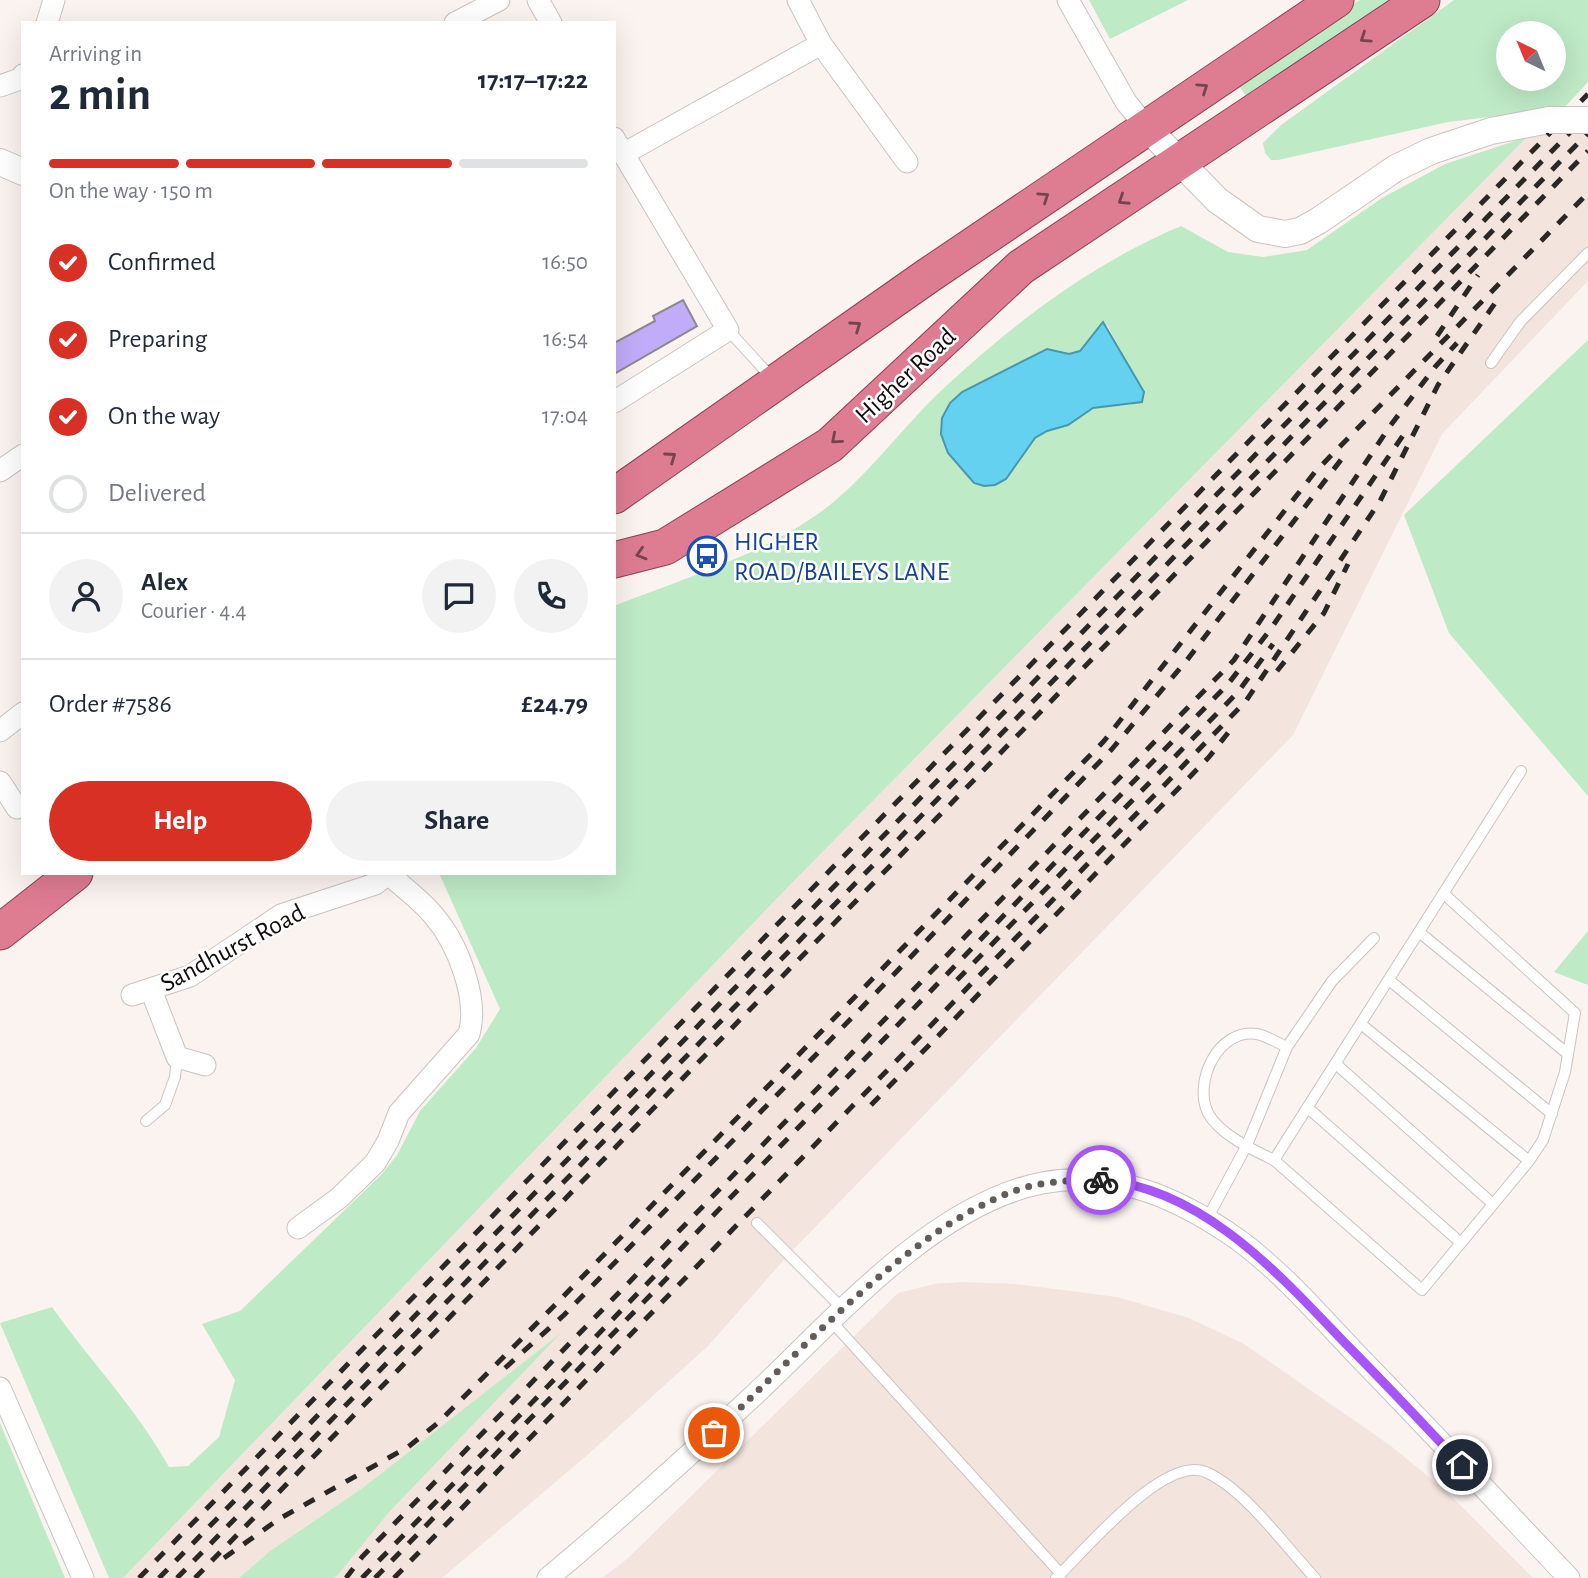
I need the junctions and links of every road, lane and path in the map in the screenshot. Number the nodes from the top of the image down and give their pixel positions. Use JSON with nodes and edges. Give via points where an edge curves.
{"nodes":[{"id":1,"x":54,"y":0,"type":"edge"},
{"id":2,"x":499,"y":0,"type":"edge"},
{"id":3,"x":538,"y":0,"type":"edge"},
{"id":4,"x":799,"y":0,"type":"edge"},
{"id":5,"x":1068,"y":0,"type":"edge"},
{"id":6,"x":1336,"y":0,"type":"edge"},
{"id":7,"x":1422,"y":0,"type":"edge"},
{"id":8,"x":462,"y":13,"type":"edge"},
{"id":9,"x":48,"y":21,"type":"edge"},
{"id":10,"x":550,"y":21,"type":"edge"},
{"id":11,"x":821,"y":44,"type":"junction"},
{"id":12,"x":21,"y":76,"type":"edge"},
{"id":13,"x":0,"y":86,"type":"edge"},
{"id":14,"x":1588,"y":120,"type":"edge"},
{"id":15,"x":1146,"y":127,"type":"junction"},
{"id":16,"x":619,"y":146,"type":"edge"},
{"id":17,"x":0,"y":162,"type":"edge"},
{"id":18,"x":906,"y":162,"type":"dead end"},
{"id":19,"x":1179,"y":162,"type":"junction"},
{"id":20,"x":21,"y":171,"type":"edge"},
{"id":21,"x":1588,"y":253,"type":"edge"},
{"id":22,"x":728,"y":330,"type":"junction"},
{"id":23,"x":1492,"y":363,"type":"dead end"},
{"id":24,"x":775,"y":383,"type":"junction"},
{"id":25,"x":616,"y":401,"type":"edge"},
{"id":26,"x":21,"y":456,"type":"edge"},
{"id":27,"x":0,"y":471,"type":"edge"},
{"id":28,"x":616,"y":495,"type":"edge"},
{"id":29,"x":616,"y":559,"type":"edge"},
{"id":30,"x":21,"y":715,"type":"edge"},
{"id":31,"x":0,"y":731,"type":"edge"},
{"id":32,"x":1521,"y":771,"type":"dead end"},
{"id":33,"x":0,"y":782,"type":"edge"},
{"id":34,"x":17,"y":808,"type":"dead end"},
{"id":35,"x":72,"y":875,"type":"edge"},
{"id":36,"x":388,"y":875,"type":"edge"},
{"id":37,"x":391,"y":875,"type":"edge"},
{"id":38,"x":1444,"y":894,"type":"junction"},
{"id":39,"x":0,"y":932,"type":"edge"},
{"id":40,"x":1419,"y":932,"type":"junction"},
{"id":41,"x":1374,"y":938,"type":"dead end"},
{"id":42,"x":1389,"y":980,"type":"junction"},
{"id":43,"x":1361,"y":1024,"type":"junction"},
{"id":44,"x":1287,"y":1047,"type":"junction"},
{"id":45,"x":1568,"y":1054,"type":"junction"},
{"id":46,"x":177,"y":1057,"type":"junction"},
{"id":47,"x":1336,"y":1064,"type":"junction"},
{"id":48,"x":205,"y":1065,"type":"dead end"},
{"id":49,"x":1308,"y":1108,"type":"junction"},
{"id":50,"x":1552,"y":1114,"type":"junction"},
{"id":51,"x":146,"y":1121,"type":"dead end"},
{"id":52,"x":1247,"y":1145,"type":"junction"},
{"id":53,"x":1274,"y":1160,"type":"junction"},
{"id":54,"x":1529,"y":1161,"type":"junction"},
{"id":55,"x":1493,"y":1204,"type":"junction"},
{"id":56,"x":1207,"y":1219,"type":"junction"},
{"id":57,"x":757,"y":1223,"type":"dead end"},
{"id":58,"x":298,"y":1228,"type":"dead end"},
{"id":59,"x":1461,"y":1242,"type":"junction"},
{"id":60,"x":838,"y":1316,"type":"junction"},
{"id":61,"x":0,"y":1388,"type":"edge"},
{"id":62,"x":1058,"y":1576,"type":"edge"},
{"id":63,"x":83,"y":1578,"type":"edge"},
{"id":64,"x":548,"y":1578,"type":"edge"},
{"id":65,"x":1315,"y":1578,"type":"edge"},
{"id":66,"x":1569,"y":1578,"type":"edge"}],
"edges":[{"from":1,"to":9,"type":"street"},
{"from":2,"to":8,"type":"street"},
{"from":3,"to":10,"type":"street"},
{"from":4,"to":11,"type":"street"},
{"from":5,"to":15,"type":"street","via":[[1126,102]]},
{"from":15,"to":6,"type":"highway","one_way":true},
{"from":7,"to":19,"type":"highway","name":"Higher Road","one_way":true},
{"from":11,"to":16,"type":"street"},
{"from":11,"to":18,"type":"street"},
{"from":12,"to":13,"type":"street"},
{"from":14,"to":19,"type":"street","bridge":true,"via":[[1549,120],[1491,131],[1431,151],[1396,168],[1318,221],[1285,234],[1258,229],[1217,200]]},
{"from":15,"to":19,"type":"street"},
{"from":24,"to":15,"type":"highway","one_way":true},
{"from":16,"to":22,"type":"street"},
{"from":17,"to":20,"type":"street"},
{"from":19,"to":29,"type":"highway","name":"Higher Road","one_way":true,"via":[[1021,267],[830,445],[665,547]]},
{"from":21,"to":23,"type":"lane","via":[[1520,322]]},
{"from":22,"to":24,"type":"lane"},
{"from":22,"to":25,"type":"street"},
{"from":28,"to":24,"type":"highway","one_way":true},
{"from":26,"to":27,"type":"street"},
{"from":30,"to":31,"type":"street"},
{"from":32,"to":38,"type":"lane"},
{"from":33,"to":34,"type":"street"},
{"from":35,"to":39,"type":"highway"},
{"from":36,"to":46,"type":"street","name":"Sandhurst Road","via":[[281,915],[190,975],[141,992]]},
{"from":37,"to":58,"type":"street","via":[[443,928],[470,989],[473,1021],[469,1034],[400,1113],[374,1163],[339,1198]]},
{"from":38,"to":40,"type":"lane"},
{"from":38,"to":45,"type":"lane","via":[[1574,1009]]},
{"from":40,"to":42,"type":"lane"},
{"from":40,"to":45,"type":"lane"},
{"from":41,"to":44,"type":"lane","via":[[1332,981]]},
{"from":42,"to":43,"type":"lane"},
{"from":42,"to":50,"type":"lane"},
{"from":43,"to":47,"type":"lane"},
{"from":43,"to":54,"type":"lane"},
{"from":44,"to":52,"type":"lane"},
{"from":44,"to":52,"type":"lane","via":[[1256,1034],[1234,1038],[1209,1063],[1204,1098],[1208,1113],[1218,1126]]},
{"from":45,"to":50,"type":"lane"},
{"from":46,"to":48,"type":"street"},
{"from":46,"to":51,"type":"lane","via":[[165,1105]]},
{"from":47,"to":49,"type":"lane"},
{"from":47,"to":55,"type":"lane"},
{"from":49,"to":53,"type":"lane"},
{"from":49,"to":59,"type":"lane"},
{"from":50,"to":54,"type":"lane","via":[[1549,1129]]},
{"from":52,"to":53,"type":"lane"},
{"from":52,"to":56,"type":"lane"},
{"from":53,"to":59,"type":"lane","via":[[1420,1290]]},
{"from":54,"to":55,"type":"lane"},
{"from":55,"to":59,"type":"lane"},
{"from":56,"to":60,"type":"street","via":[[1139,1187],[1104,1181],[1042,1184],[997,1198],[945,1227]]},
{"from":56,"to":66,"type":"street","via":[[1251,1250],[1304,1300]]},
{"from":57,"to":60,"type":"lane"},
{"from":60,"to":62,"type":"lane"},
{"from":60,"to":64,"type":"street","via":[[654,1488]]},
{"from":61,"to":63,"type":"street"},
{"from":62,"to":65,"type":"lane","via":[[1147,1489],[1178,1471],[1206,1471],[1240,1496]]}]}
